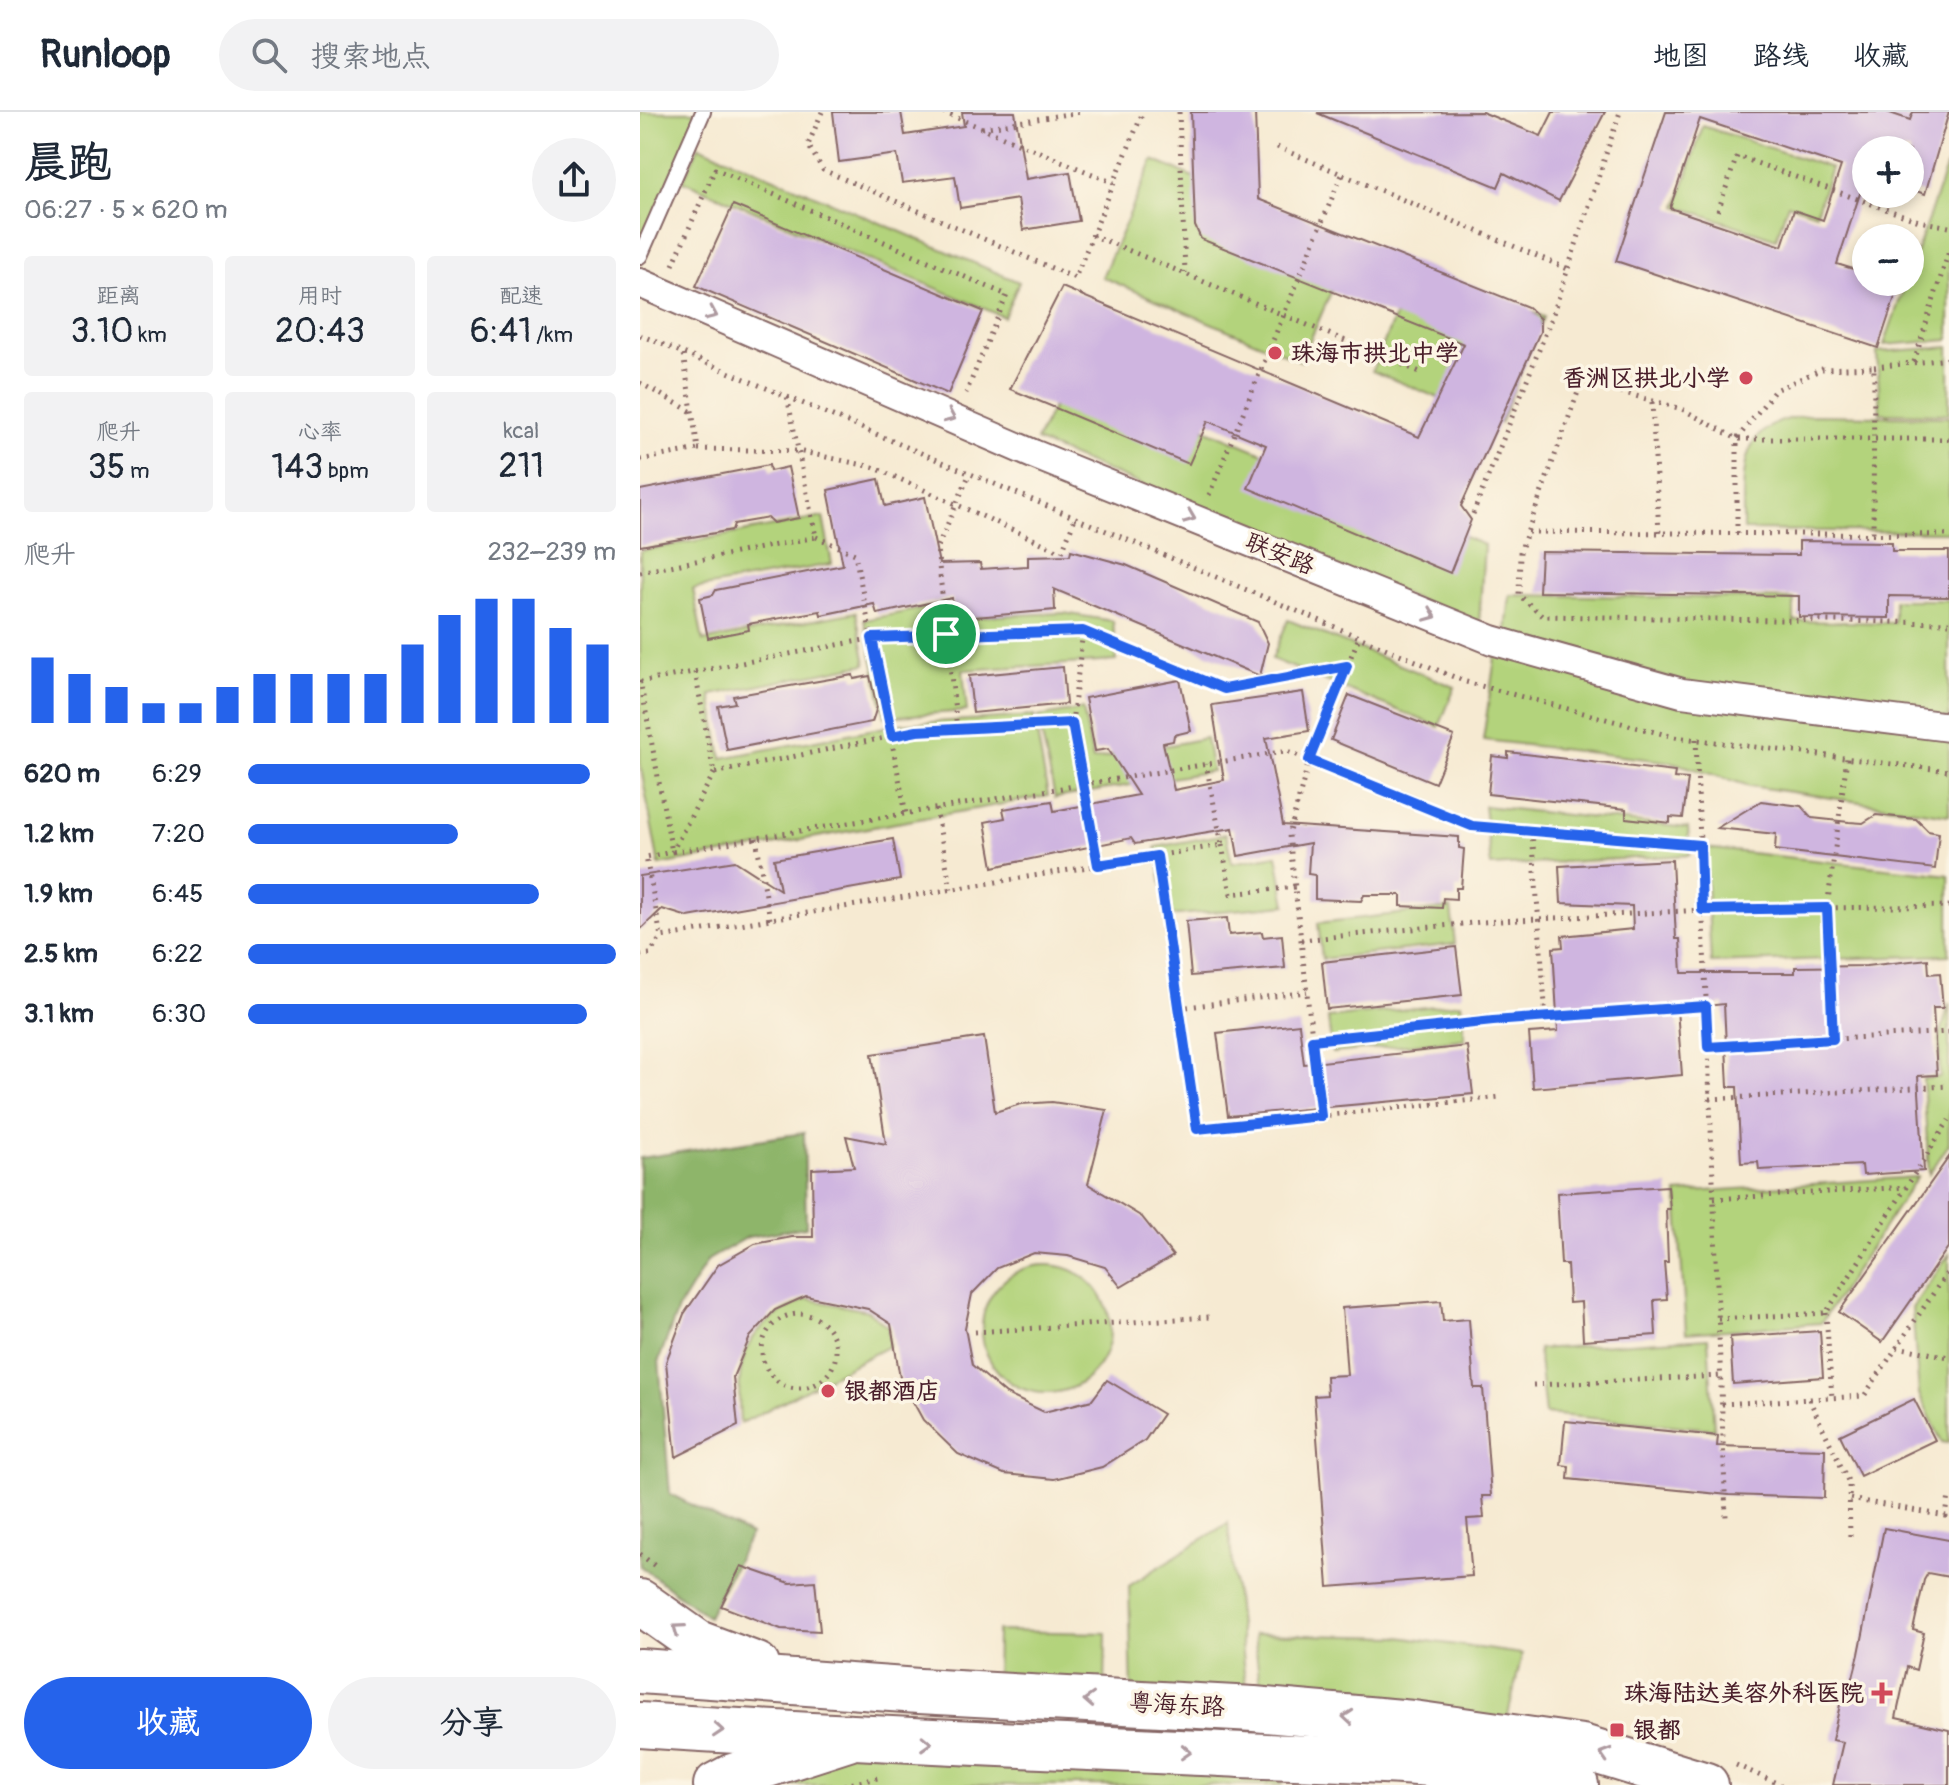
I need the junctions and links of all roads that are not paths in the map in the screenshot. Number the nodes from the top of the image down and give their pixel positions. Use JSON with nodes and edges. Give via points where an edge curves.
{"nodes":[{"id":1,"x":703,"y":112,"type":"edge"},
{"id":2,"x":640,"y":256,"type":"edge"},
{"id":3,"x":651,"y":287,"type":"edge"},
{"id":4,"x":1949,"y":727,"type":"edge"},
{"id":5,"x":640,"y":1602,"type":"edge"},
{"id":6,"x":640,"y":1671,"type":"edge"},
{"id":7,"x":800,"y":1682,"type":"junction"},
{"id":8,"x":640,"y":1725,"type":"edge"},
{"id":9,"x":848,"y":1739,"type":"junction"},
{"id":10,"x":716,"y":1785,"type":"edge"},
{"id":11,"x":1576,"y":1785,"type":"edge"},
{"id":12,"x":1706,"y":1785,"type":"edge"}],
"edges":[{"from":1,"to":2,"type":"lane"},
{"from":3,"to":4,"type":"street","name":"联安路","one_way":true,"via":[[954,419],[1492,640],[1682,693]]},
{"from":7,"to":5,"type":"main road","one_way":true,"via":[[698,1643]]},
{"from":6,"to":7,"type":"main road","name":"粤海东路"},
{"from":12,"to":7,"type":"main road","name":"粤海东路","one_way":true,"via":[[1582,1747],[1413,1723]]},
{"from":8,"to":9,"type":"main road","name":"粤海东路","one_way":true},
{"from":9,"to":10,"type":"main road"},
{"from":9,"to":11,"type":"main road","name":"粤海东路","one_way":true,"via":[[1383,1762],[1516,1771]]}]}
